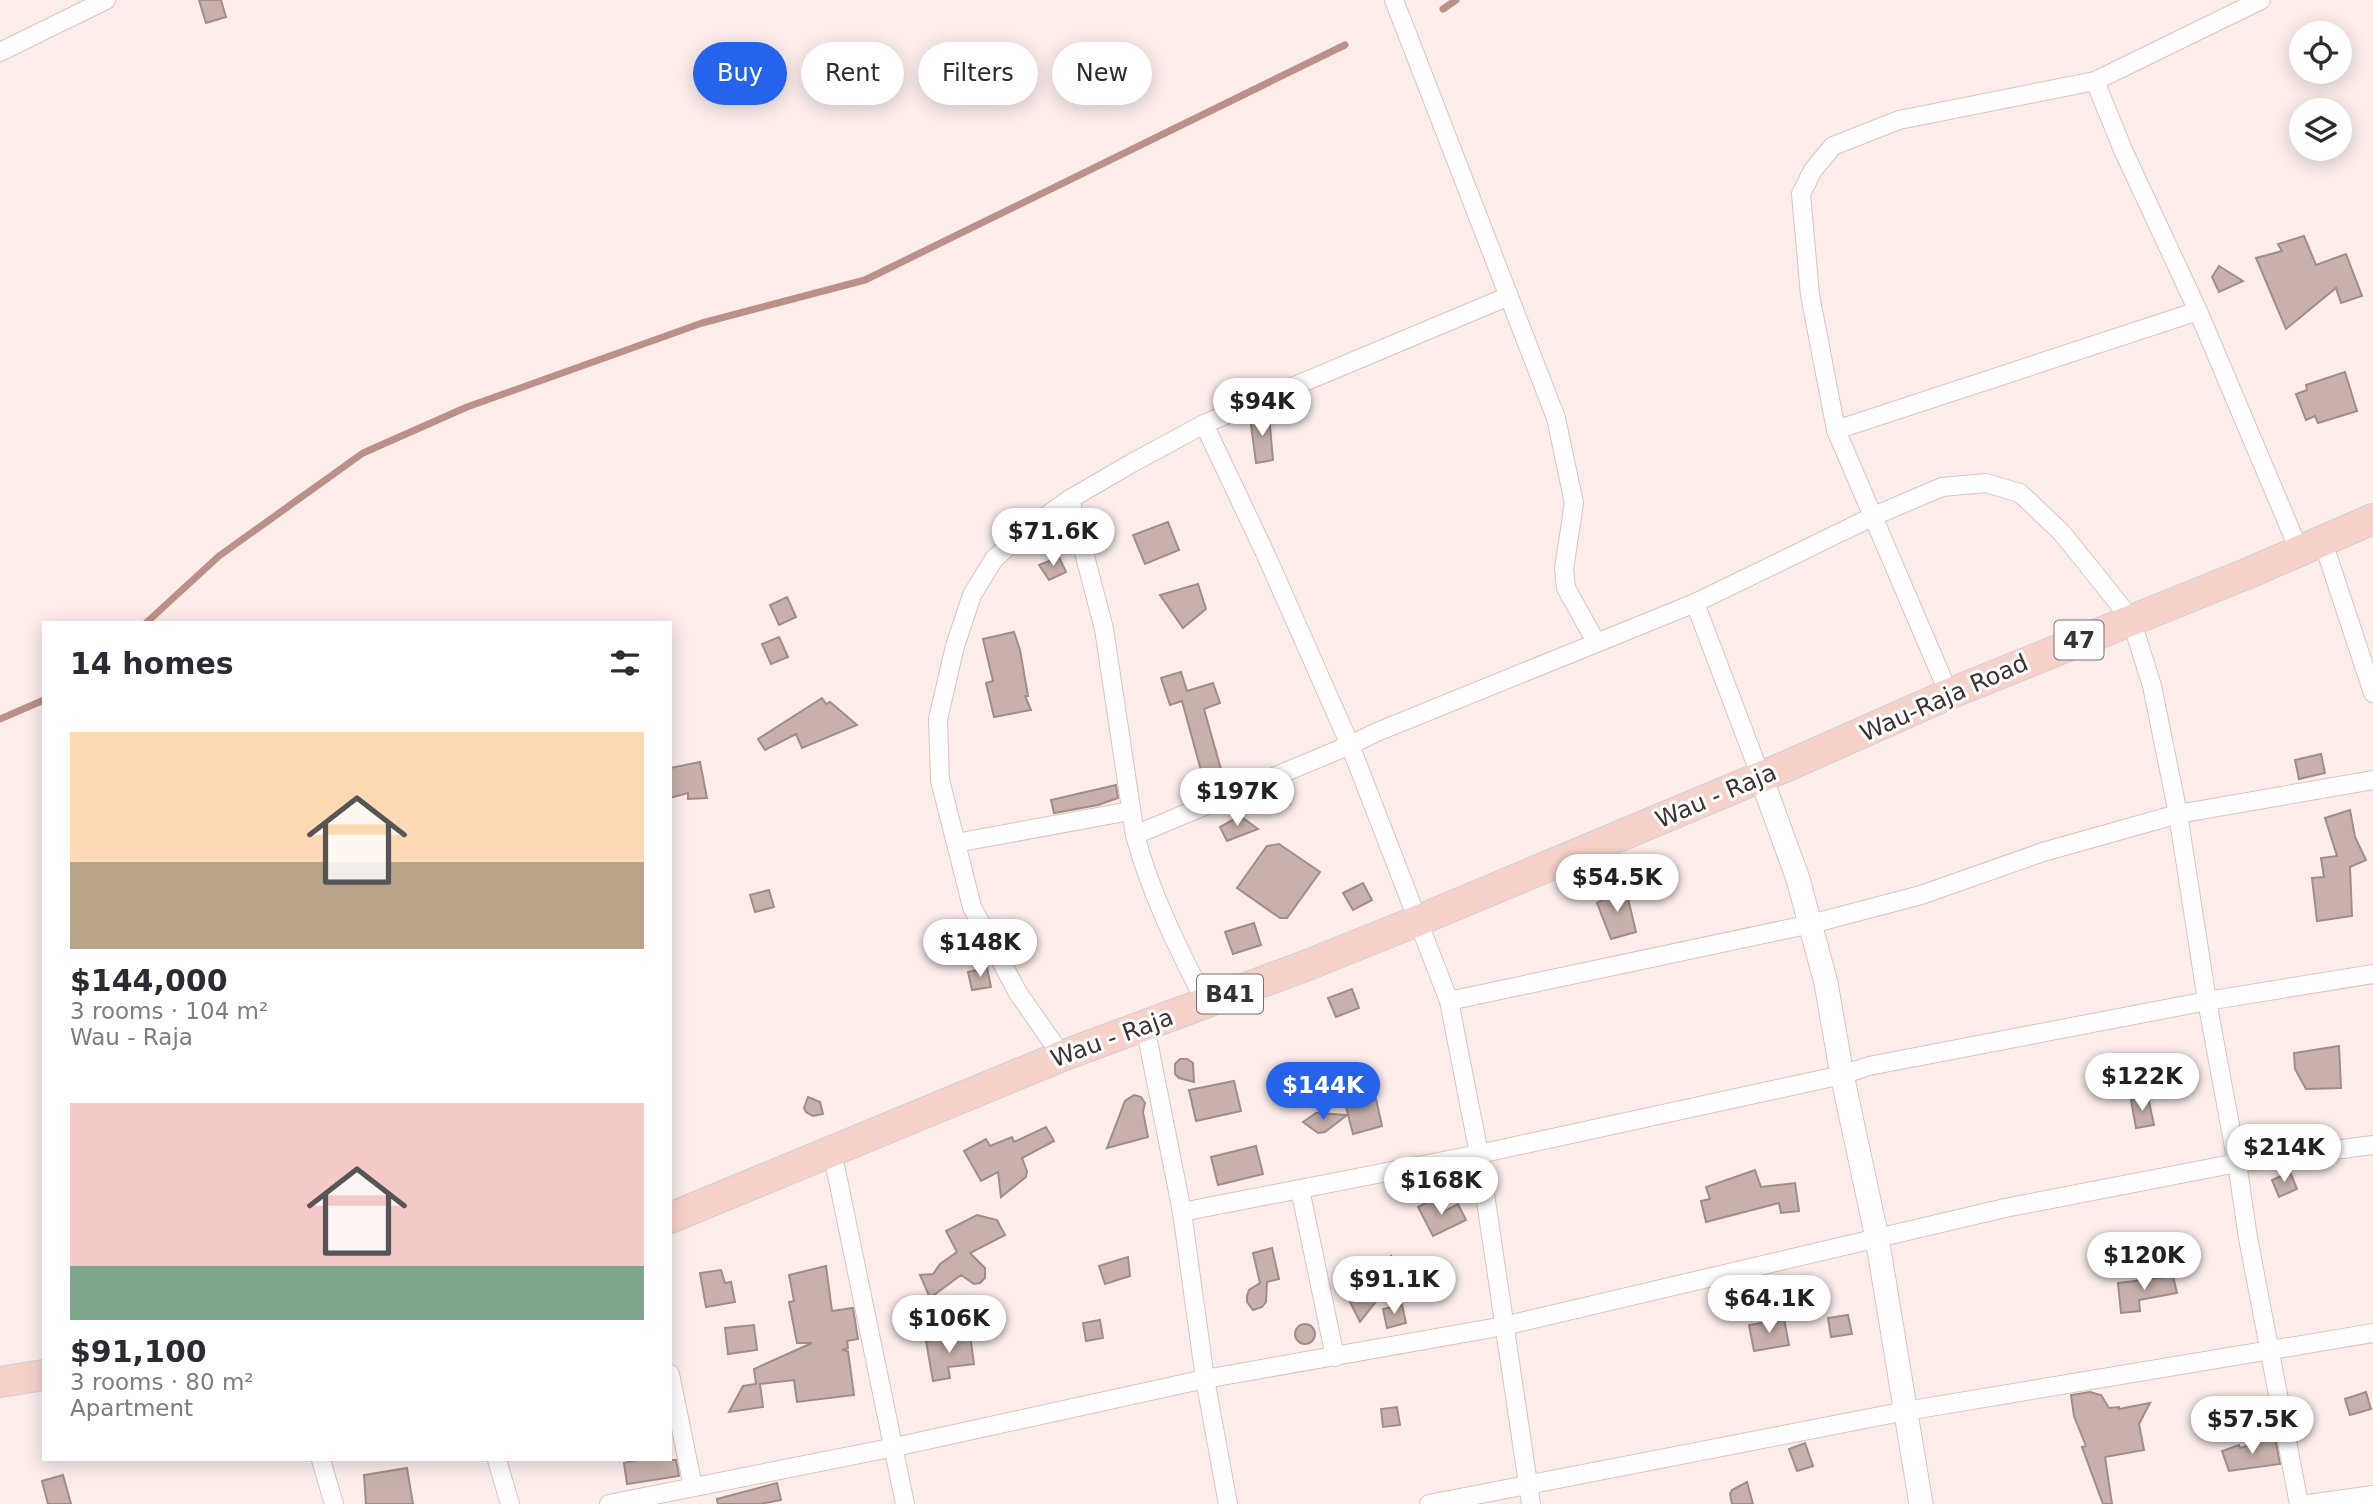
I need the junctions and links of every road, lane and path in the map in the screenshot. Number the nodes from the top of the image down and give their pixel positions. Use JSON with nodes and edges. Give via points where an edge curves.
{"nodes":[{"id":1,"x":106,"y":0,"type":"edge"},
{"id":2,"x":1394,"y":0,"type":"edge"},
{"id":3,"x":2261,"y":0,"type":"edge"},
{"id":4,"x":0,"y":52,"type":"edge"},
{"id":5,"x":2095,"y":81,"type":"junction"},
{"id":6,"x":1509,"y":296,"type":"junction"},
{"id":7,"x":2198,"y":311,"type":"junction"},
{"id":8,"x":1204,"y":424,"type":"junction"},
{"id":9,"x":1836,"y":430,"type":"junction"},
{"id":10,"x":1070,"y":499,"type":"junction"},
{"id":11,"x":1874,"y":516,"type":"junction"},
{"id":12,"x":2373,"y":519,"type":"edge"},
{"id":13,"x":2311,"y":544,"type":"junction"},
{"id":14,"x":1695,"y":603,"type":"junction"},
{"id":15,"x":2131,"y":619,"type":"junction"},
{"id":16,"x":1596,"y":642,"type":"junction"},
{"id":17,"x":2373,"y":692,"type":"edge"},
{"id":18,"x":1949,"y":694,"type":"junction"},
{"id":19,"x":1350,"y":746,"type":"junction"},
{"id":20,"x":1774,"y":771,"type":"junction"},
{"id":21,"x":2373,"y":780,"type":"edge"},
{"id":22,"x":1130,"y":811,"type":"junction"},
{"id":23,"x":2178,"y":814,"type":"junction"},
{"id":24,"x":1135,"y":835,"type":"junction"},
{"id":25,"x":956,"y":844,"type":"junction"},
{"id":26,"x":1417,"y":921,"type":"junction"},
{"id":27,"x":1811,"y":924,"type":"junction"},
{"id":28,"x":2373,"y":974,"type":"edge"},
{"id":29,"x":1449,"y":1001,"type":"junction"},
{"id":30,"x":2207,"y":1002,"type":"junction"},
{"id":31,"x":1206,"y":1003,"type":"junction"},
{"id":32,"x":1145,"y":1026,"type":"junction"},
{"id":33,"x":1062,"y":1056,"type":"junction"},
{"id":34,"x":1842,"y":1075,"type":"junction"},
{"id":35,"x":2373,"y":1145,"type":"edge"},
{"id":36,"x":831,"y":1152,"type":"junction"},
{"id":37,"x":1479,"y":1154,"type":"junction"},
{"id":38,"x":2237,"y":1163,"type":"junction"},
{"id":39,"x":1300,"y":1189,"type":"junction"},
{"id":40,"x":1182,"y":1212,"type":"junction"},
{"id":41,"x":672,"y":1217,"type":"edge"},
{"id":42,"x":1877,"y":1238,"type":"junction"},
{"id":43,"x":1504,"y":1326,"type":"junction"},
{"id":44,"x":2373,"y":1333,"type":"edge"},
{"id":45,"x":2269,"y":1350,"type":"junction"},
{"id":46,"x":1335,"y":1357,"type":"junction"},
{"id":47,"x":42,"y":1375,"type":"edge"},
{"id":48,"x":1205,"y":1379,"type":"junction"},
{"id":49,"x":0,"y":1382,"type":"edge"},
{"id":50,"x":672,"y":1383,"type":"edge"},
{"id":51,"x":1906,"y":1411,"type":"junction"},
{"id":52,"x":895,"y":1447,"type":"junction"},
{"id":53,"x":321,"y":1461,"type":"edge"},
{"id":54,"x":497,"y":1461,"type":"edge"},
{"id":55,"x":1527,"y":1485,"type":"junction"},
{"id":56,"x":694,"y":1487,"type":"junction"},
{"id":57,"x":2373,"y":1495,"type":"edge"},
{"id":58,"x":334,"y":1504,"type":"edge"},
{"id":59,"x":509,"y":1504,"type":"edge"},
{"id":60,"x":609,"y":1504,"type":"edge"},
{"id":61,"x":905,"y":1504,"type":"edge"},
{"id":62,"x":1228,"y":1504,"type":"edge"},
{"id":63,"x":1429,"y":1504,"type":"edge"},
{"id":64,"x":1531,"y":1504,"type":"edge"},
{"id":65,"x":1921,"y":1504,"type":"edge"},
{"id":66,"x":2299,"y":1504,"type":"edge"},
{"id":67,"x":2308,"y":1504,"type":"edge"}],
"edges":[{"from":1,"to":4,"type":"street"},
{"from":2,"to":6,"type":"street"},
{"from":3,"to":5,"type":"street"},
{"from":5,"to":7,"type":"street"},
{"from":5,"to":9,"type":"street","via":[[1899,120],[1833,146],[1813,170],[1801,194],[1802,207],[1810,295]]},
{"from":6,"to":8,"type":"street"},
{"from":6,"to":16,"type":"street","via":[[1556,418],[1574,503],[1564,569],[1566,588]]},
{"from":7,"to":9,"type":"street"},
{"from":7,"to":13,"type":"street"},
{"from":8,"to":10,"type":"street"},
{"from":8,"to":19,"type":"street"},
{"from":9,"to":11,"type":"street"},
{"from":10,"to":22,"type":"street","via":[[1104,629]]},
{"from":10,"to":25,"type":"street","via":[[994,559],[972,595],[938,719],[940,780]]},
{"from":11,"to":14,"type":"street"},
{"from":11,"to":15,"type":"street","via":[[1942,487],[1986,483],[2020,493],[2062,533]]},
{"from":11,"to":18,"type":"street"},
{"from":12,"to":13,"type":"main road","name":"Wau-Raja Road","number":"47"},
{"from":13,"to":15,"type":"main road","name":"Wau-Raja Road","number":"47"},
{"from":13,"to":17,"type":"street"},
{"from":14,"to":16,"type":"street"},
{"from":14,"to":20,"type":"street"},
{"from":15,"to":18,"type":"main road","name":"Wau-Raja Road","number":"47"},
{"from":15,"to":23,"type":"street","via":[[2152,686]]},
{"from":16,"to":19,"type":"street"},
{"from":18,"to":20,"type":"main road","name":"Wau-Raja Road","number":"47"},
{"from":19,"to":24,"type":"street"},
{"from":19,"to":26,"type":"street"},
{"from":20,"to":26,"type":"main road","name":"Wau - Raja","number":"B41"},
{"from":20,"to":27,"type":"street","via":[[1785,840]]},
{"from":21,"to":23,"type":"street"},
{"from":22,"to":24,"type":"street"},
{"from":22,"to":25,"type":"street"},
{"from":23,"to":27,"type":"street","via":[[2043,852],[1920,895]]},
{"from":23,"to":30,"type":"street"},
{"from":24,"to":31,"type":"street","via":[[1166,923]]},
{"from":25,"to":33,"type":"street","via":[[972,907],[1018,993]]},
{"from":26,"to":29,"type":"street"},
{"from":26,"to":31,"type":"main road","name":"Wau - Raja","number":"B41"},
{"from":27,"to":29,"type":"street"},
{"from":27,"to":34,"type":"street"},
{"from":28,"to":30,"type":"street"},
{"from":29,"to":37,"type":"street"},
{"from":30,"to":34,"type":"street","via":[[1869,1066]]},
{"from":30,"to":38,"type":"street"},
{"from":31,"to":32,"type":"main road","name":"Wau - Raja","number":"B41"},
{"from":32,"to":33,"type":"main road","name":"Wau - Raja","number":"B41"},
{"from":32,"to":40,"type":"street"},
{"from":33,"to":36,"type":"main road","name":"Wau - Raja","number":"B41"},
{"from":34,"to":37,"type":"street"},
{"from":34,"to":42,"type":"street"},
{"from":35,"to":38,"type":"street"},
{"from":36,"to":41,"type":"main road","name":"Wau - Raja","number":"B41"},
{"from":36,"to":52,"type":"street"},
{"from":37,"to":39,"type":"street"},
{"from":37,"to":43,"type":"street"},
{"from":38,"to":42,"type":"street"},
{"from":38,"to":45,"type":"street"},
{"from":39,"to":40,"type":"street"},
{"from":39,"to":46,"type":"street"},
{"from":40,"to":48,"type":"street"},
{"from":42,"to":43,"type":"street"},
{"from":42,"to":51,"type":"street"},
{"from":43,"to":46,"type":"street"},
{"from":43,"to":55,"type":"street"},
{"from":44,"to":45,"type":"street"},
{"from":45,"to":51,"type":"street"},
{"from":45,"to":66,"type":"street"},
{"from":46,"to":48,"type":"street"},
{"from":47,"to":49,"type":"main road"},
{"from":48,"to":52,"type":"street"},
{"from":48,"to":62,"type":"street"},
{"from":50,"to":56,"type":"street"},
{"from":51,"to":55,"type":"street"},
{"from":51,"to":65,"type":"street"},
{"from":52,"to":56,"type":"street"},
{"from":52,"to":61,"type":"street"},
{"from":53,"to":58,"type":"street"},
{"from":54,"to":59,"type":"street"},
{"from":55,"to":63,"type":"street"},
{"from":55,"to":64,"type":"street"},
{"from":56,"to":60,"type":"street"},
{"from":57,"to":67,"type":"street"}]}
